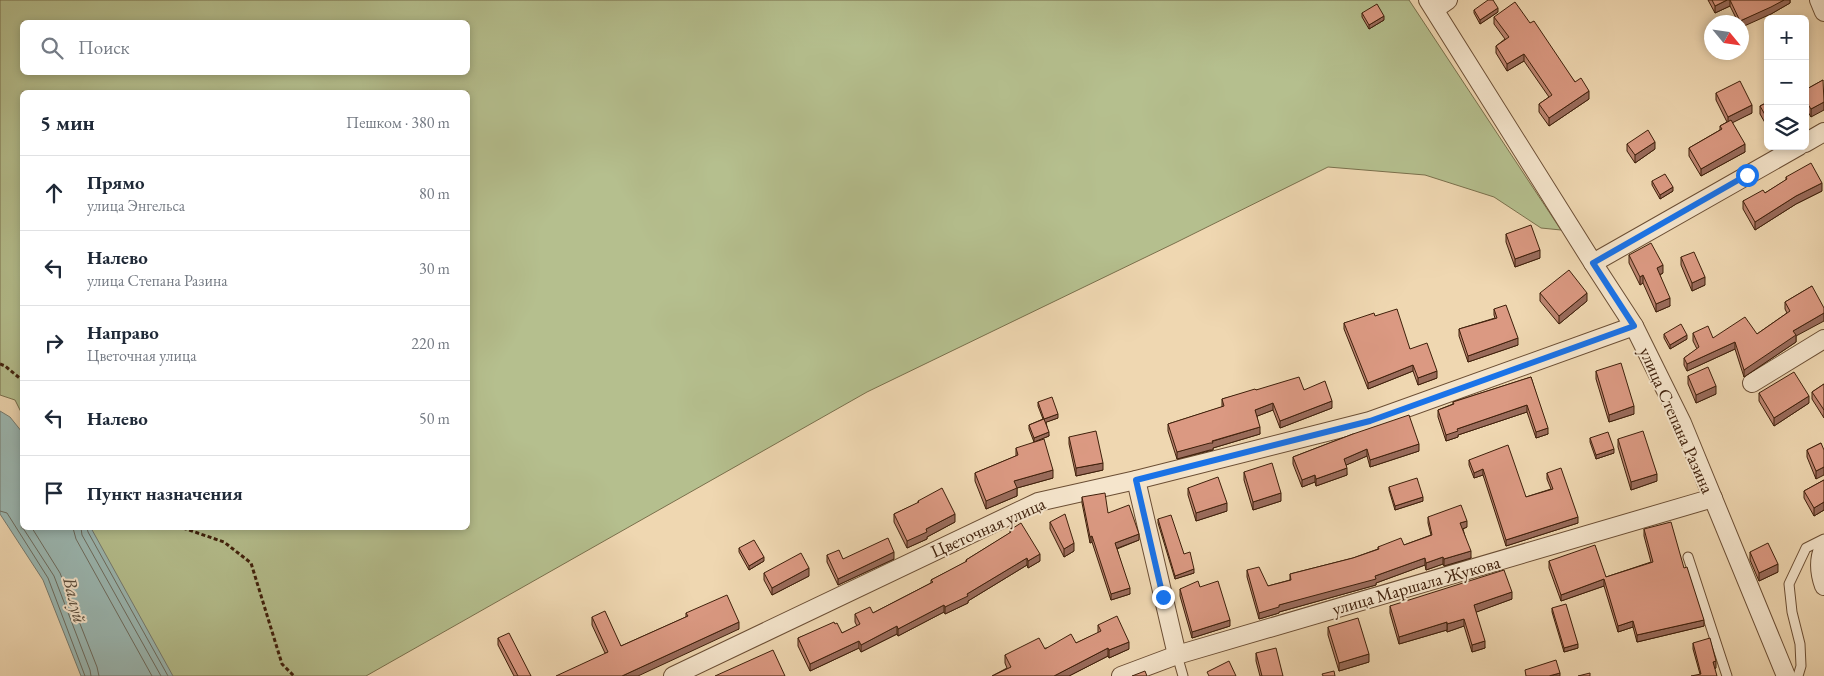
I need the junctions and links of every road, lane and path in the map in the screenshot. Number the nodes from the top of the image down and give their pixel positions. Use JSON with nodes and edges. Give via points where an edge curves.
{"nodes":[{"id":1,"x":1818,"y":0,"type":"edge"},
{"id":2,"x":1437,"y":3,"type":"edge"},
{"id":3,"x":1824,"y":12,"type":"edge"},
{"id":4,"x":1824,"y":132,"type":"edge"},
{"id":5,"x":1809,"y":141,"type":"edge"},
{"id":6,"x":1792,"y":150,"type":"edge"},
{"id":7,"x":1593,"y":263,"type":"junction"},
{"id":8,"x":1634,"y":326,"type":"junction"},
{"id":9,"x":1824,"y":339,"type":"edge"},
{"id":10,"x":0,"y":364,"type":"edge"},
{"id":11,"x":20,"y":378,"type":"edge"},
{"id":12,"x":1752,"y":383,"type":"dead end"},
{"id":13,"x":1136,"y":480,"type":"junction"},
{"id":14,"x":1712,"y":498,"type":"junction"},
{"id":15,"x":189,"y":530,"type":"edge"},
{"id":16,"x":1824,"y":538,"type":"edge"},
{"id":17,"x":1824,"y":546,"type":"edge"},
{"id":18,"x":1688,"y":557,"type":"dead end"},
{"id":19,"x":1824,"y":586,"type":"edge"},
{"id":20,"x":1177,"y":655,"type":"junction"},
{"id":21,"x":294,"y":676,"type":"edge"},
{"id":22,"x":674,"y":676,"type":"edge"},
{"id":23,"x":1121,"y":676,"type":"edge"},
{"id":24,"x":1183,"y":676,"type":"edge"},
{"id":25,"x":1726,"y":676,"type":"edge"},
{"id":26,"x":1786,"y":676,"type":"edge"},
{"id":27,"x":1798,"y":676,"type":"edge"}],
"edges":[{"from":1,"to":3,"type":"street"},
{"from":2,"to":7,"type":"street","name":"улица Степана Разина"},
{"from":4,"to":5,"type":"street"},
{"from":6,"to":7,"type":"street"},
{"from":7,"to":8,"type":"street","name":"улица Степана Разина"},
{"from":8,"to":13,"type":"street","name":"Цветочная улица","via":[[1370,421]]},
{"from":8,"to":14,"type":"street","name":"улица Степана Разина","via":[[1682,423]]},
{"from":9,"to":12,"type":"street"},
{"from":10,"to":11,"type":"path"},
{"from":13,"to":20,"type":"street"},
{"from":13,"to":22,"type":"street","name":"Цветочная улица","via":[[1038,502]]},
{"from":14,"to":20,"type":"street","name":"улица Маршала Жукова"},
{"from":14,"to":26,"type":"street","name":"улица Степана Разина"},
{"from":15,"to":21,"type":"path","via":[[224,542],[251,563],[282,664]]},
{"from":16,"to":27,"type":"lane","via":[[1806,548],[1789,584],[1800,644]]},
{"from":17,"to":19,"type":"street","via":[[1820,555],[1820,574]]},
{"from":18,"to":25,"type":"lane"},
{"from":20,"to":23,"type":"street","name":"улица Маршала Жукова"},
{"from":20,"to":24,"type":"lane"}]}
